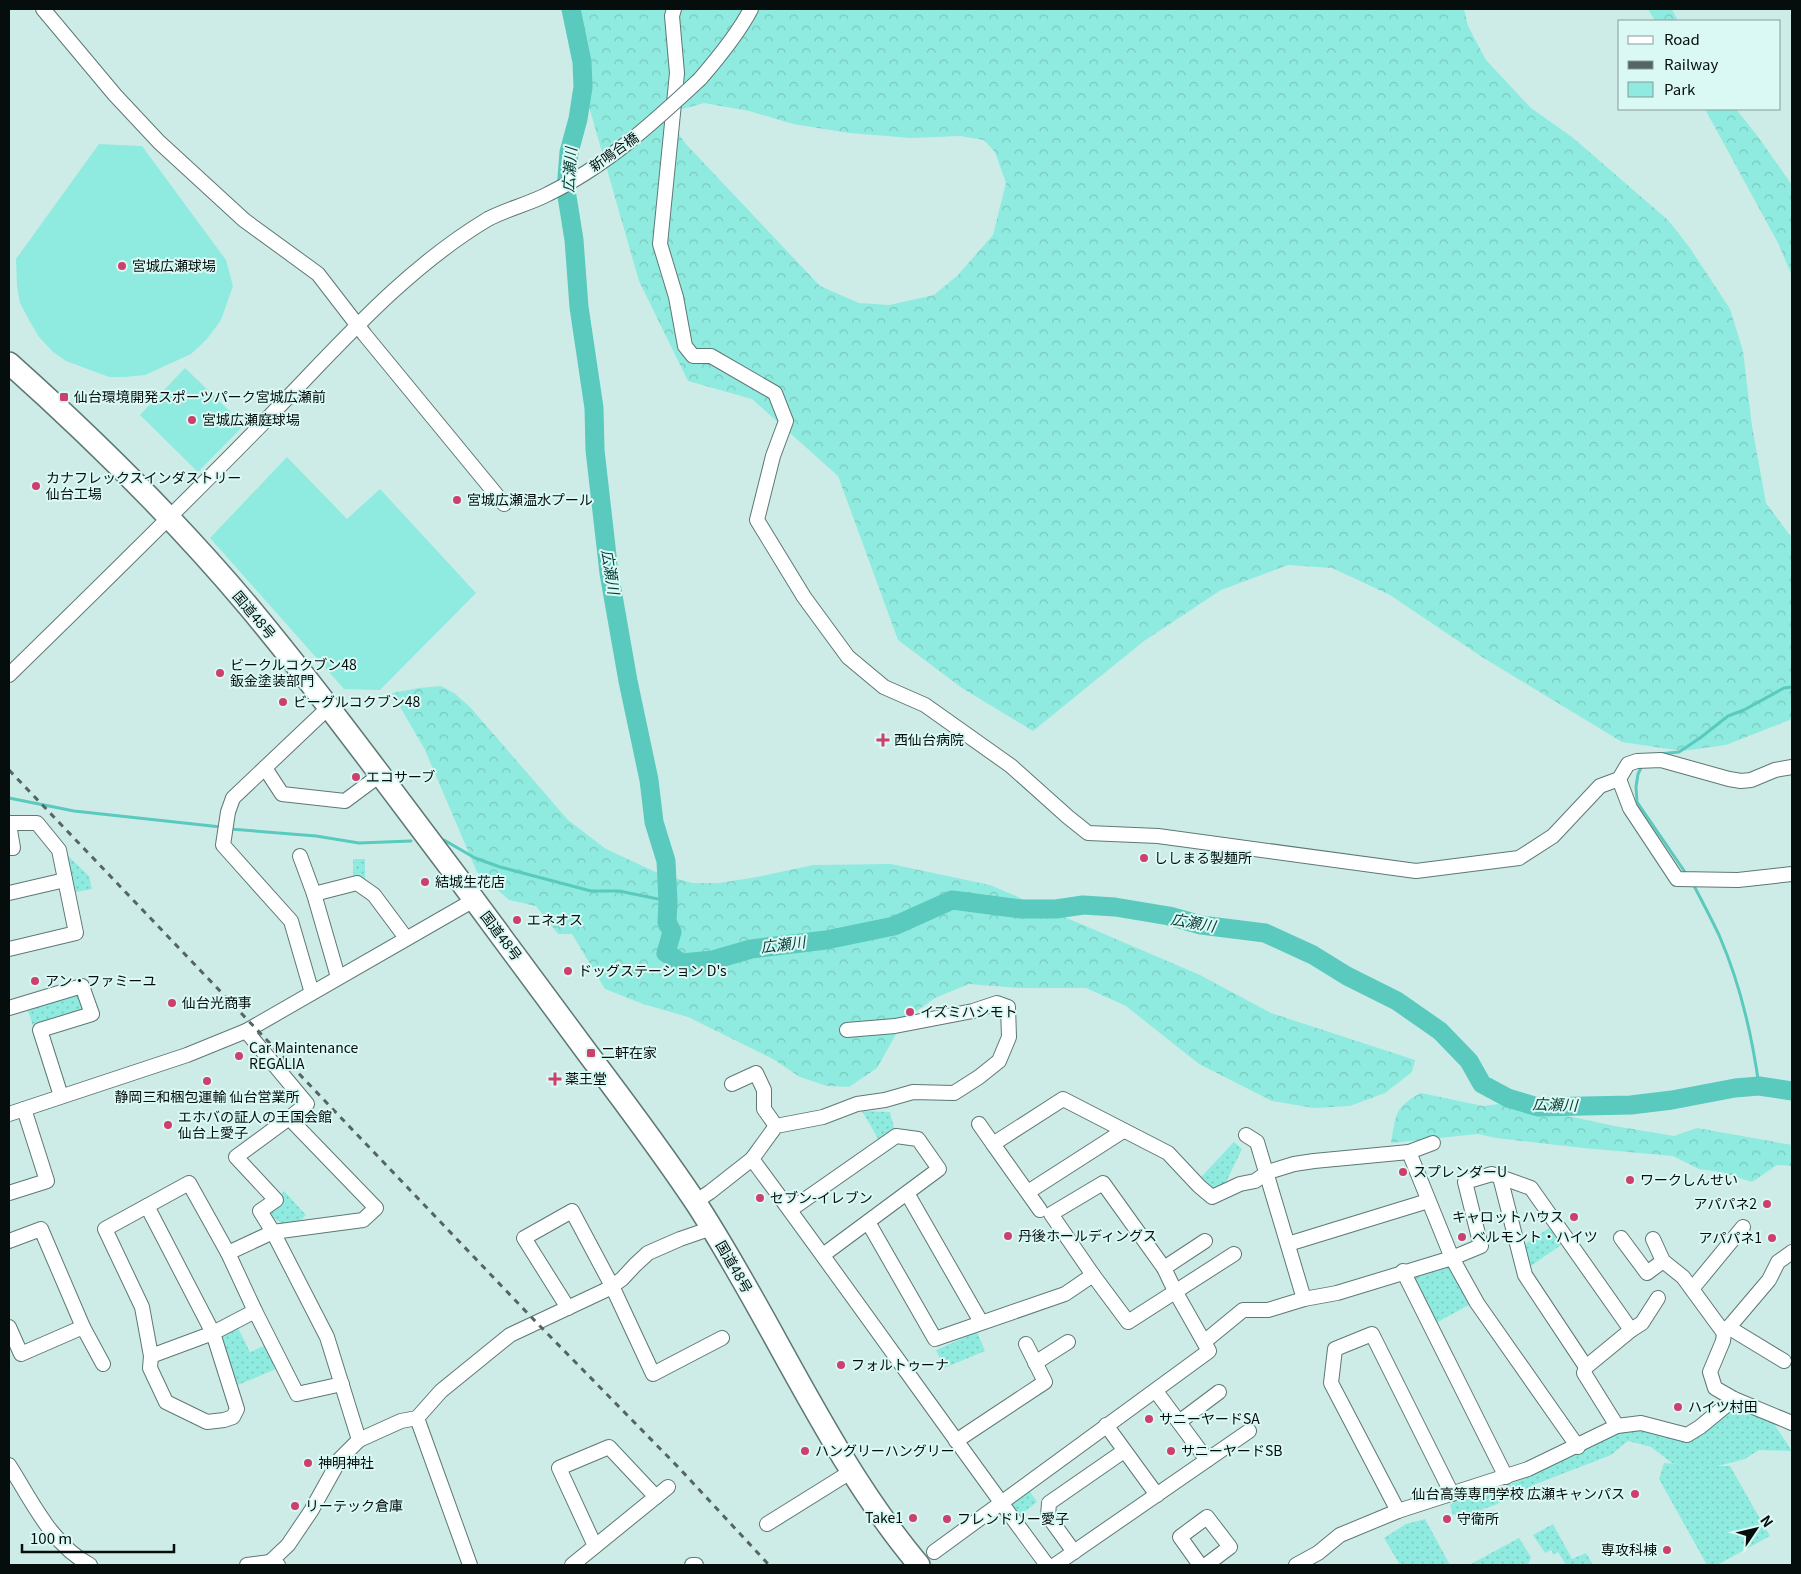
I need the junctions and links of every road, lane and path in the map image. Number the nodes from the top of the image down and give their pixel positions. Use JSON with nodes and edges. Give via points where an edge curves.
{"nodes":[{"id":1,"x":44,"y":9,"type":"edge"},
{"id":2,"x":674,"y":9,"type":"edge"},
{"id":3,"x":751,"y":9,"type":"edge"},
{"id":4,"x":357,"y":325,"type":"junction"},
{"id":5,"x":9,"y":363,"type":"edge"},
{"id":6,"x":504,"y":504,"type":"dead end"},
{"id":7,"x":170,"y":518,"type":"junction"},
{"id":8,"x":9,"y":675,"type":"edge"},
{"id":9,"x":329,"y":707,"type":"junction"},
{"id":10,"x":1792,"y":767,"type":"edge"},
{"id":11,"x":264,"y":768,"type":"junction"},
{"id":12,"x":380,"y":775,"type":"junction"},
{"id":13,"x":1619,"y":779,"type":"junction"},
{"id":14,"x":9,"y":824,"type":"edge"},
{"id":15,"x":9,"y":848,"type":"edge"},
{"id":16,"x":300,"y":856,"type":"dead end"},
{"id":17,"x":1792,"y":874,"type":"edge"},
{"id":18,"x":65,"y":880,"type":"junction"},
{"id":19,"x":9,"y":893,"type":"edge"},
{"id":20,"x":314,"y":894,"type":"junction"},
{"id":21,"x":474,"y":900,"type":"junction"},
{"id":22,"x":406,"y":938,"type":"junction"},
{"id":23,"x":9,"y":949,"type":"edge"},
{"id":24,"x":338,"y":977,"type":"junction"},
{"id":25,"x":312,"y":992,"type":"junction"},
{"id":26,"x":9,"y":1008,"type":"edge"},
{"id":27,"x":847,"y":1030,"type":"dead end"},
{"id":28,"x":246,"y":1031,"type":"junction"},
{"id":29,"x":732,"y":1084,"type":"dead end"},
{"id":30,"x":61,"y":1096,"type":"junction"},
{"id":31,"x":24,"y":1108,"type":"junction"},
{"id":32,"x":9,"y":1113,"type":"edge"},
{"id":33,"x":289,"y":1118,"type":"junction"},
{"id":34,"x":979,"y":1124,"type":"dead end"},
{"id":35,"x":776,"y":1126,"type":"junction"},
{"id":36,"x":1123,"y":1131,"type":"junction"},
{"id":37,"x":1246,"y":1135,"type":"dead end"},
{"id":38,"x":1433,"y":1143,"type":"dead end"},
{"id":39,"x":993,"y":1144,"type":"junction"},
{"id":40,"x":1409,"y":1152,"type":"junction"},
{"id":41,"x":752,"y":1160,"type":"junction"},
{"id":42,"x":1268,"y":1172,"type":"junction"},
{"id":43,"x":1500,"y":1177,"type":"junction"},
{"id":44,"x":1028,"y":1192,"type":"junction"},
{"id":45,"x":9,"y":1193,"type":"edge"},
{"id":46,"x":907,"y":1193,"type":"junction"},
{"id":47,"x":1428,"y":1201,"type":"junction"},
{"id":48,"x":695,"y":1202,"type":"junction"},
{"id":49,"x":147,"y":1206,"type":"junction"},
{"id":50,"x":790,"y":1210,"type":"junction"},
{"id":51,"x":1040,"y":1210,"type":"dead end"},
{"id":52,"x":868,"y":1222,"type":"junction"},
{"id":53,"x":1743,"y":1226,"type":"dead end"},
{"id":54,"x":712,"y":1228,"type":"junction"},
{"id":55,"x":273,"y":1232,"type":"junction"},
{"id":56,"x":1621,"y":1238,"type":"dead end"},
{"id":57,"x":1653,"y":1239,"type":"dead end"},
{"id":58,"x":9,"y":1241,"type":"edge"},
{"id":59,"x":1205,"y":1241,"type":"dead end"},
{"id":60,"x":1288,"y":1244,"type":"junction"},
{"id":61,"x":1792,"y":1252,"type":"edge"},
{"id":62,"x":228,"y":1253,"type":"junction"},
{"id":63,"x":1234,"y":1254,"type":"dead end"},
{"id":64,"x":823,"y":1255,"type":"junction"},
{"id":65,"x":1452,"y":1258,"type":"junction"},
{"id":66,"x":1663,"y":1261,"type":"junction"},
{"id":67,"x":1164,"y":1268,"type":"junction"},
{"id":68,"x":1403,"y":1272,"type":"junction"},
{"id":69,"x":1093,"y":1275,"type":"junction"},
{"id":70,"x":612,"y":1286,"type":"junction"},
{"id":71,"x":1692,"y":1289,"type":"junction"},
{"id":72,"x":1175,"y":1291,"type":"junction"},
{"id":73,"x":1658,"y":1298,"type":"dead end"},
{"id":74,"x":1304,"y":1299,"type":"junction"},
{"id":75,"x":568,"y":1308,"type":"junction"},
{"id":76,"x":255,"y":1311,"type":"junction"},
{"id":77,"x":981,"y":1322,"type":"junction"},
{"id":78,"x":9,"y":1327,"type":"edge"},
{"id":79,"x":84,"y":1327,"type":"junction"},
{"id":80,"x":1631,"y":1330,"type":"junction"},
{"id":81,"x":1726,"y":1330,"type":"junction"},
{"id":82,"x":213,"y":1333,"type":"junction"},
{"id":83,"x":722,"y":1338,"type":"dead end"},
{"id":84,"x":1068,"y":1342,"type":"dead end"},
{"id":85,"x":1204,"y":1342,"type":"junction"},
{"id":86,"x":1026,"y":1344,"type":"dead end"},
{"id":87,"x":151,"y":1356,"type":"junction"},
{"id":88,"x":1784,"y":1361,"type":"dead end"},
{"id":89,"x":1035,"y":1363,"type":"junction"},
{"id":90,"x":103,"y":1364,"type":"dead end"},
{"id":91,"x":1586,"y":1367,"type":"junction"},
{"id":92,"x":342,"y":1384,"type":"junction"},
{"id":93,"x":1219,"y":1392,"type":"dead end"},
{"id":94,"x":1158,"y":1394,"type":"dead end"},
{"id":95,"x":1734,"y":1400,"type":"junction"},
{"id":96,"x":417,"y":1418,"type":"junction"},
{"id":97,"x":1179,"y":1422,"type":"junction"},
{"id":98,"x":1792,"y":1423,"type":"edge"},
{"id":99,"x":1106,"y":1425,"type":"junction"},
{"id":100,"x":1618,"y":1426,"type":"junction"},
{"id":101,"x":1249,"y":1431,"type":"dead end"},
{"id":102,"x":359,"y":1440,"type":"junction"},
{"id":103,"x":956,"y":1441,"type":"junction"},
{"id":104,"x":1578,"y":1447,"type":"junction"},
{"id":105,"x":1124,"y":1451,"type":"junction"},
{"id":106,"x":1207,"y":1460,"type":"junction"},
{"id":107,"x":9,"y":1465,"type":"edge"},
{"id":108,"x":852,"y":1471,"type":"junction"},
{"id":109,"x":1506,"y":1478,"type":"junction"},
{"id":110,"x":668,"y":1487,"type":"dead end"},
{"id":111,"x":1452,"y":1494,"type":"junction"},
{"id":112,"x":1157,"y":1495,"type":"junction"},
{"id":113,"x":656,"y":1497,"type":"junction"},
{"id":114,"x":1001,"y":1502,"type":"junction"},
{"id":115,"x":1398,"y":1511,"type":"junction"},
{"id":116,"x":767,"y":1524,"type":"dead end"},
{"id":117,"x":595,"y":1546,"type":"junction"},
{"id":118,"x":1074,"y":1552,"type":"junction"},
{"id":119,"x":927,"y":1559,"type":"edge"},
{"id":120,"x":274,"y":1563,"type":"edge"},
{"id":121,"x":90,"y":1565,"type":"edge"},
{"id":122,"x":247,"y":1565,"type":"edge"},
{"id":123,"x":470,"y":1565,"type":"edge"},
{"id":124,"x":572,"y":1565,"type":"edge"},
{"id":125,"x":1047,"y":1565,"type":"edge"},
{"id":126,"x":1055,"y":1565,"type":"edge"},
{"id":127,"x":1200,"y":1565,"type":"edge"},
{"id":128,"x":1206,"y":1565,"type":"edge"},
{"id":129,"x":1296,"y":1565,"type":"edge"}],
"edges":[{"from":1,"to":4,"type":"street","via":[[115,95],[159,142],[244,220],[318,274]]},
{"from":2,"to":13,"type":"street","via":[[678,73],[660,244],[676,297],[685,346],[693,356],[711,356],[775,393],[786,421],[773,456],[757,520],[804,597],[848,657],[884,687],[925,705],[1011,766],[1088,833],[1158,836],[1416,871],[1519,858],[1552,836],[1600,786]]},
{"from":3,"to":4,"type":"street","name":"新鳴合橋","bridge":true,"via":[[719,57],[652,124],[610,157],[548,194],[488,219],[437,253]]},
{"from":4,"to":6,"type":"street"},
{"from":4,"to":7,"type":"street","name":"新鳴合橋"},
{"from":5,"to":7,"type":"highway","name":"国道48号","via":[[87,434]]},
{"from":7,"to":8,"type":"street","name":"新鳴合橋"},
{"from":7,"to":9,"type":"highway","name":"国道48号","via":[[248,606]]},
{"from":9,"to":11,"type":"street"},
{"from":9,"to":12,"type":"highway","name":"国道48号"},
{"from":10,"to":13,"type":"street","via":[[1741,780],[1672,763],[1644,760],[1628,764]]},
{"from":11,"to":12,"type":"street","via":[[282,794],[345,801]]},
{"from":11,"to":25,"type":"street","via":[[233,798],[223,845],[291,921]]},
{"from":12,"to":21,"type":"highway","name":"国道48号"},
{"from":13,"to":17,"type":"street","via":[[1630,808],[1677,879],[1738,880]]},
{"from":14,"to":15,"type":"street","via":[[13,848]]},
{"from":14,"to":18,"type":"street","via":[[37,823],[59,850]]},
{"from":16,"to":20,"type":"street"},
{"from":18,"to":19,"type":"street"},
{"from":18,"to":23,"type":"street","via":[[76,933]]},
{"from":20,"to":22,"type":"street","via":[[357,883],[374,895]]},
{"from":20,"to":24,"type":"street"},
{"from":21,"to":22,"type":"street"},
{"from":21,"to":48,"type":"highway","name":"国道48号"},
{"from":22,"to":24,"type":"street"},
{"from":24,"to":25,"type":"street"},
{"from":25,"to":28,"type":"street"},
{"from":26,"to":30,"type":"street","via":[[82,986],[92,1014],[40,1030]]},
{"from":27,"to":35,"type":"street","via":[[895,1026],[973,1011],[997,1003],[1008,1007],[1009,1036],[999,1061],[954,1093],[913,1092],[857,1104],[823,1117]]},
{"from":28,"to":30,"type":"street"},
{"from":28,"to":33,"type":"street","via":[[307,1104]]},
{"from":29,"to":35,"type":"street","via":[[756,1073],[764,1090],[764,1109]]},
{"from":30,"to":31,"type":"street"},
{"from":31,"to":32,"type":"street"},
{"from":31,"to":45,"type":"street","via":[[47,1181]]},
{"from":33,"to":55,"type":"street","via":[[236,1157],[276,1200],[260,1211]]},
{"from":33,"to":55,"type":"street","via":[[376,1208],[363,1220]]},
{"from":34,"to":39,"type":"street"},
{"from":35,"to":41,"type":"street"},
{"from":36,"to":39,"type":"street","via":[[1063,1099]]},
{"from":36,"to":42,"type":"street","via":[[1168,1153],[1212,1197],[1255,1181]]},
{"from":36,"to":44,"type":"street"},
{"from":37,"to":42,"type":"street","via":[[1257,1142]]},
{"from":38,"to":40,"type":"street"},
{"from":39,"to":44,"type":"street"},
{"from":40,"to":42,"type":"street","via":[[1314,1161]]},
{"from":40,"to":47,"type":"street"},
{"from":41,"to":48,"type":"street"},
{"from":41,"to":50,"type":"street"},
{"from":42,"to":60,"type":"street"},
{"from":43,"to":65,"type":"street","via":[[1492,1174],[1465,1182],[1481,1246]]},
{"from":43,"to":80,"type":"street","via":[[1531,1188]]},
{"from":43,"to":91,"type":"street","via":[[1525,1275]]},
{"from":44,"to":51,"type":"street"},
{"from":46,"to":50,"type":"street","via":[[939,1169],[918,1139],[896,1136]]},
{"from":46,"to":52,"type":"street"},
{"from":46,"to":77,"type":"street"},
{"from":47,"to":60,"type":"street"},
{"from":47,"to":65,"type":"street"},
{"from":48,"to":54,"type":"highway","name":"国道48号"},
{"from":49,"to":62,"type":"street","via":[[189,1183]]},
{"from":49,"to":82,"type":"street"},
{"from":49,"to":87,"type":"street","via":[[105,1229],[142,1307]]},
{"from":50,"to":64,"type":"street"},
{"from":52,"to":64,"type":"street"},
{"from":52,"to":77,"type":"street","via":[[935,1339]]},
{"from":53,"to":71,"type":"street"},
{"from":54,"to":70,"type":"street","via":[[648,1254]]},
{"from":54,"to":108,"type":"highway","name":"国道48号"},
{"from":55,"to":62,"type":"street"},
{"from":55,"to":92,"type":"street","via":[[327,1337]]},
{"from":56,"to":66,"type":"street","via":[[1646,1273]]},
{"from":57,"to":66,"type":"street"},
{"from":58,"to":79,"type":"street","via":[[41,1229]]},
{"from":59,"to":67,"type":"street"},
{"from":60,"to":74,"type":"street"},
{"from":61,"to":81,"type":"street","via":[[1778,1262],[1769,1280]]},
{"from":62,"to":76,"type":"street"},
{"from":63,"to":72,"type":"street"},
{"from":64,"to":103,"type":"street"},
{"from":65,"to":68,"type":"street"},
{"from":65,"to":104,"type":"street","via":[[1477,1303]]},
{"from":66,"to":71,"type":"street"},
{"from":67,"to":69,"type":"street","via":[[1103,1183],[1051,1214]]},
{"from":67,"to":72,"type":"street"},
{"from":68,"to":74,"type":"street"},
{"from":68,"to":109,"type":"street"},
{"from":69,"to":72,"type":"street","via":[[1128,1322]]},
{"from":69,"to":77,"type":"street","via":[[1065,1294]]},
{"from":70,"to":75,"type":"street"},
{"from":70,"to":75,"type":"street","via":[[572,1212],[524,1238]]},
{"from":70,"to":83,"type":"street","via":[[653,1374]]},
{"from":71,"to":81,"type":"street"},
{"from":72,"to":85,"type":"street"},
{"from":73,"to":80,"type":"street","via":[[1642,1323]]},
{"from":74,"to":85,"type":"street","via":[[1268,1310],[1243,1310]]},
{"from":75,"to":96,"type":"street","via":[[510,1335],[441,1391]]},
{"from":76,"to":82,"type":"street"},
{"from":76,"to":92,"type":"street","via":[[298,1394]]},
{"from":78,"to":79,"type":"street","via":[[21,1354]]},
{"from":79,"to":90,"type":"street"},
{"from":80,"to":91,"type":"street"},
{"from":81,"to":88,"type":"street"},
{"from":81,"to":95,"type":"street","via":[[1710,1372],[1715,1388]]},
{"from":82,"to":87,"type":"street"},
{"from":82,"to":87,"type":"street","via":[[237,1409],[233,1417],[207,1422],[166,1402],[150,1368]]},
{"from":84,"to":89,"type":"street"},
{"from":85,"to":99,"type":"street","via":[[1209,1351]]},
{"from":86,"to":89,"type":"street"},
{"from":89,"to":103,"type":"street","via":[[1046,1382]]},
{"from":91,"to":100,"type":"street","via":[[1584,1373]]},
{"from":92,"to":102,"type":"street"},
{"from":93,"to":97,"type":"street"},
{"from":94,"to":97,"type":"street"},
{"from":95,"to":98,"type":"street"},
{"from":95,"to":100,"type":"street","via":[[1687,1435],[1641,1423]]},
{"from":96,"to":102,"type":"street","via":[[401,1421]]},
{"from":96,"to":123,"type":"street"},
{"from":97,"to":106,"type":"street"},
{"from":99,"to":105,"type":"street"},
{"from":99,"to":114,"type":"street"},
{"from":100,"to":104,"type":"street"},
{"from":101,"to":106,"type":"street"},
{"from":102,"to":120,"type":"street","via":[[340,1459],[311,1511]]},
{"from":103,"to":114,"type":"street"},
{"from":104,"to":109,"type":"street"},
{"from":105,"to":112,"type":"street"},
{"from":105,"to":118,"type":"street","via":[[1049,1504],[1048,1516]]},
{"from":106,"to":112,"type":"street"},
{"from":107,"to":121,"type":"street","via":[[54,1536]]},
{"from":108,"to":116,"type":"street"},
{"from":108,"to":119,"type":"highway","name":"国道48号","via":[[872,1503]]},
{"from":109,"to":111,"type":"street"},
{"from":110,"to":113,"type":"street"},
{"from":111,"to":115,"type":"street"},
{"from":111,"to":115,"type":"street","via":[[1372,1334],[1335,1349],[1331,1383]]},
{"from":112,"to":118,"type":"street"},
{"from":113,"to":117,"type":"street"},
{"from":113,"to":117,"type":"street","via":[[609,1447],[559,1468]]},
{"from":114,"to":119,"type":"street"},
{"from":114,"to":125,"type":"street"},
{"from":115,"to":129,"type":"street","via":[[1340,1535]]},
{"from":117,"to":124,"type":"street"},
{"from":118,"to":126,"type":"street"},
{"from":120,"to":122,"type":"street"},
{"from":127,"to":128,"type":"street","via":[[1180,1537],[1207,1517],[1230,1547]]}]}
